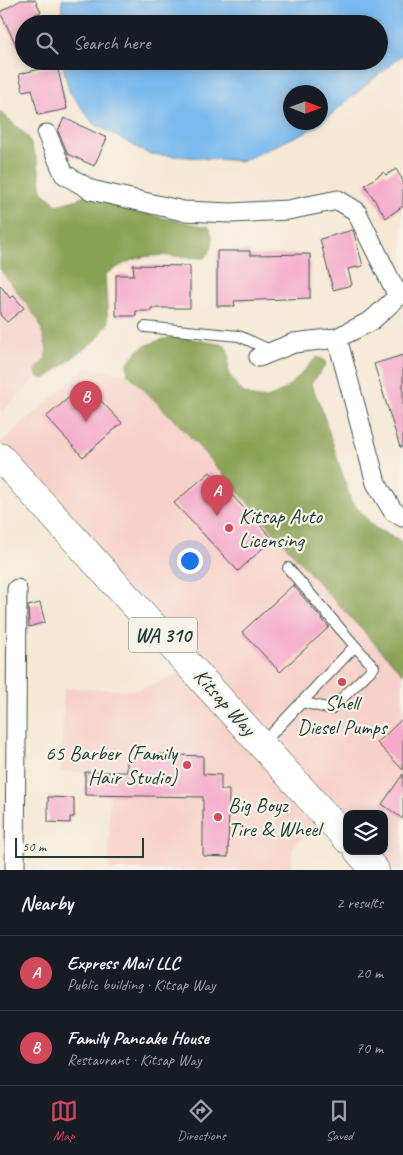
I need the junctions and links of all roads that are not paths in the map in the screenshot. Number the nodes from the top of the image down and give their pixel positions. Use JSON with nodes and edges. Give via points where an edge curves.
{"nodes":[{"id":1,"x":47,"y":134,"type":"dead end"},
{"id":2,"x":400,"y":294,"type":"edge"},
{"id":3,"x":145,"y":327,"type":"dead end"},
{"id":4,"x":337,"y":338,"type":"junction"},
{"id":5,"x":266,"y":354,"type":"joint"},
{"id":6,"x":0,"y":457,"type":"edge"},
{"id":7,"x":403,"y":517,"type":"edge"},
{"id":8,"x":288,"y":568,"type":"dead end"},
{"id":9,"x":17,"y":588,"type":"dead end"},
{"id":10,"x":355,"y":646,"type":"junction"},
{"id":11,"x":8,"y":670,"type":"edge"},
{"id":12,"x":301,"y":702,"type":"junction"},
{"id":13,"x":262,"y":744,"type":"junction"},
{"id":14,"x":343,"y":834,"type":"edge"},
{"id":15,"x":361,"y":855,"type":"edge"},
{"id":16,"x":15,"y":870,"type":"edge"},
{"id":17,"x":374,"y":870,"type":"edge"}],
"edges":[{"from":1,"to":2,"type":"street","via":[[64,174],[91,190],[183,211],[288,210],[338,200],[356,211]]},
{"from":2,"to":4,"type":"street","via":[[371,321]]},
{"from":3,"to":5,"type":"lane","via":[[240,336]]},
{"from":4,"to":5,"type":"street","via":[[294,342]]},
{"from":4,"to":7,"type":"street","via":[[376,483],[393,511]]},
{"from":6,"to":13,"type":"main road","name":"Kitsap Way","number":"WA 310"},
{"from":8,"to":10,"type":"lane"},
{"from":9,"to":11,"type":"street"},
{"from":10,"to":12,"type":"lane"},
{"from":10,"to":12,"type":"lane","via":[[374,667],[331,709]]},
{"from":11,"to":16,"type":"street"},
{"from":12,"to":13,"type":"lane"},
{"from":13,"to":14,"type":"main road","name":"Kitsap Way","number":"WA 310"},
{"from":15,"to":17,"type":"main road"}]}
